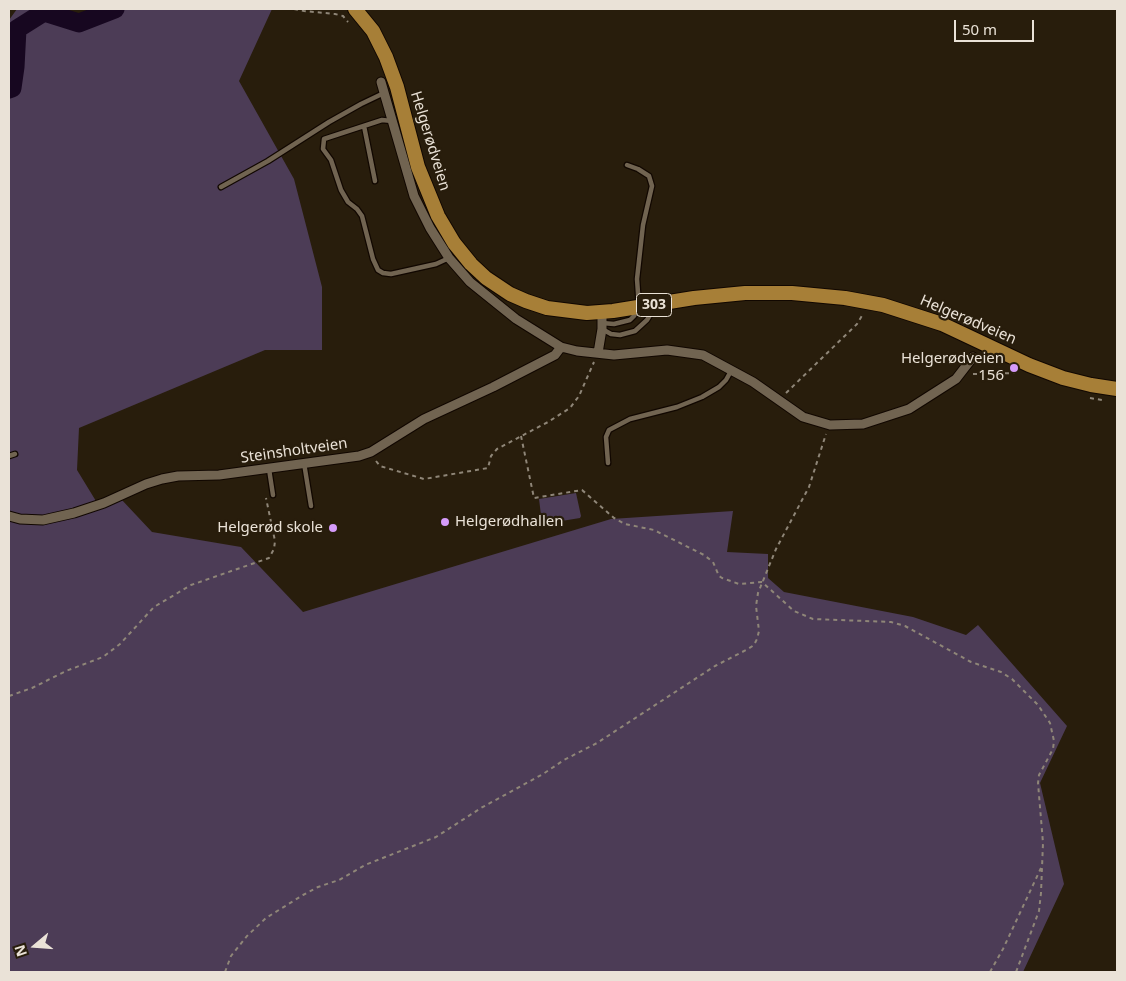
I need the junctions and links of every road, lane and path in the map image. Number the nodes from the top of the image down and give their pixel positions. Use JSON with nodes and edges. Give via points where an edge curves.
{"nodes":[{"id":1,"x":294,"y":9,"type":"edge"},
{"id":2,"x":355,"y":9,"type":"edge"},
{"id":3,"x":352,"y":25,"type":"dead end"},
{"id":4,"x":381,"y":82,"type":"dead end"},
{"id":5,"x":384,"y":93,"type":"junction"},
{"id":6,"x":392,"y":122,"type":"junction"},
{"id":7,"x":364,"y":126,"type":"junction"},
{"id":8,"x":627,"y":165,"type":"dead end"},
{"id":9,"x":375,"y":181,"type":"dead end"},
{"id":10,"x":221,"y":187,"type":"dead end"},
{"id":11,"x":449,"y":258,"type":"junction"},
{"id":12,"x":865,"y":302,"type":"junction"},
{"id":13,"x":657,"y":304,"type":"junction"},
{"id":14,"x":639,"y":307,"type":"junction"},
{"id":15,"x":602,"y":321,"type":"junction"},
{"id":16,"x":561,"y":347,"type":"junction"},
{"id":17,"x":598,"y":353,"type":"junction"},
{"id":18,"x":973,"y":357,"type":"dead end"},
{"id":19,"x":732,"y":370,"type":"junction"},
{"id":20,"x":1020,"y":374,"type":"dead end"},
{"id":21,"x":956,"y":379,"type":"junction"},
{"id":22,"x":1117,"y":389,"type":"edge"},
{"id":23,"x":1085,"y":397,"type":"dead end"},
{"id":24,"x":779,"y":399,"type":"junction"},
{"id":25,"x":1109,"y":401,"type":"dead end"},
{"id":26,"x":830,"y":425,"type":"junction"},
{"id":27,"x":521,"y":436,"type":"junction"},
{"id":28,"x":371,"y":452,"type":"junction"},
{"id":29,"x":15,"y":454,"type":"dead end"},
{"id":30,"x":9,"y":456,"type":"edge"},
{"id":31,"x":304,"y":462,"type":"junction"},
{"id":32,"x":608,"y":463,"type":"dead end"},
{"id":33,"x":269,"y":467,"type":"junction"},
{"id":34,"x":273,"y":494,"type":"joint"},
{"id":35,"x":311,"y":506,"type":"dead end"},
{"id":36,"x":9,"y":516,"type":"edge"},
{"id":37,"x":762,"y":582,"type":"junction"},
{"id":38,"x":9,"y":696,"type":"edge"},
{"id":39,"x":1042,"y":866,"type":"junction"},
{"id":40,"x":225,"y":972,"type":"edge"},
{"id":41,"x":990,"y":972,"type":"edge"},
{"id":42,"x":1016,"y":972,"type":"edge"}],
"edges":[{"from":1,"to":3,"type":"path","via":[[343,16]]},
{"from":2,"to":15,"type":"main road","name":"Helgerødveien","number":"303","via":[[373,31],[386,57],[428,195],[462,254],[486,278],[510,294],[547,308]]},
{"from":4,"to":5,"type":"street"},
{"from":5,"to":6,"type":"street"},
{"from":5,"to":10,"type":"lane"},
{"from":6,"to":7,"type":"lane","via":[[382,120]]},
{"from":6,"to":11,"type":"street","via":[[414,196]]},
{"from":7,"to":9,"type":"lane"},
{"from":7,"to":11,"type":"lane","via":[[324,139],[323,149],[331,160],[341,190],[362,216],[378,270],[391,274]]},
{"from":8,"to":14,"type":"lane","via":[[649,176],[652,186],[638,270]]},
{"from":11,"to":16,"type":"street","via":[[470,282],[516,319]]},
{"from":12,"to":13,"type":"main road","name":"Helgerødveien","number":"303","via":[[818,294],[765,292],[724,294]]},
{"from":12,"to":22,"type":"main road","name":"Helgerødveien","number":"303","via":[[942,324],[1053,374]]},
{"from":12,"to":24,"type":"path","via":[[857,324]]},
{"from":13,"to":14,"type":"main road","name":"Helgerødveien","number":"303"},
{"from":13,"to":15,"type":"lane","via":[[635,331],[611,334]]},
{"from":14,"to":15,"type":"main road","name":"Helgerødveien","number":"303"},
{"from":15,"to":17,"type":"street"},
{"from":16,"to":17,"type":"street"},
{"from":16,"to":28,"type":"street","name":"Steinsholtveien","via":[[555,355],[424,419]]},
{"from":17,"to":19,"type":"street","via":[[689,352],[703,355]]},
{"from":17,"to":27,"type":"path","via":[[573,405]]},
{"from":18,"to":21,"type":"street"},
{"from":19,"to":24,"type":"street"},
{"from":19,"to":32,"type":"lane","via":[[719,387],[702,397],[677,408],[630,419],[610,430],[606,437]]},
{"from":20,"to":21,"type":"path","via":[[992,372]]},
{"from":21,"to":26,"type":"street","via":[[909,409],[863,424]]},
{"from":23,"to":25,"type":"path"},
{"from":24,"to":26,"type":"street","via":[[803,417]]},
{"from":26,"to":37,"type":"path","via":[[809,488]]},
{"from":27,"to":28,"type":"path","via":[[497,449],[488,468],[424,478],[380,466]]},
{"from":27,"to":37,"type":"path","via":[[534,498],[582,490],[625,524],[654,530],[704,555],[713,562],[722,578],[739,584]]},
{"from":28,"to":31,"type":"street","name":"Steinsholtveien"},
{"from":29,"to":30,"type":"lane"},
{"from":31,"to":33,"type":"street","name":"Steinsholtveien"},
{"from":31,"to":35,"type":"lane"},
{"from":33,"to":34,"type":"lane"},
{"from":33,"to":36,"type":"street","name":"Steinsholtveien","via":[[162,479],[104,503],[43,520]]},
{"from":34,"to":38,"type":"path","via":[[266,498],[275,541],[269,558],[191,585],[154,608],[103,657]]},
{"from":37,"to":39,"type":"path","via":[[794,611],[813,619],[891,622],[905,626],[971,662],[1002,672],[1038,704],[1050,724],[1054,741],[1038,783]]},
{"from":37,"to":40,"type":"path","via":[[757,598],[759,631],[754,645],[436,837],[303,895],[266,918],[247,936],[231,956]]},
{"from":39,"to":41,"type":"path"},
{"from":39,"to":42,"type":"path","via":[[1039,911]]}]}
